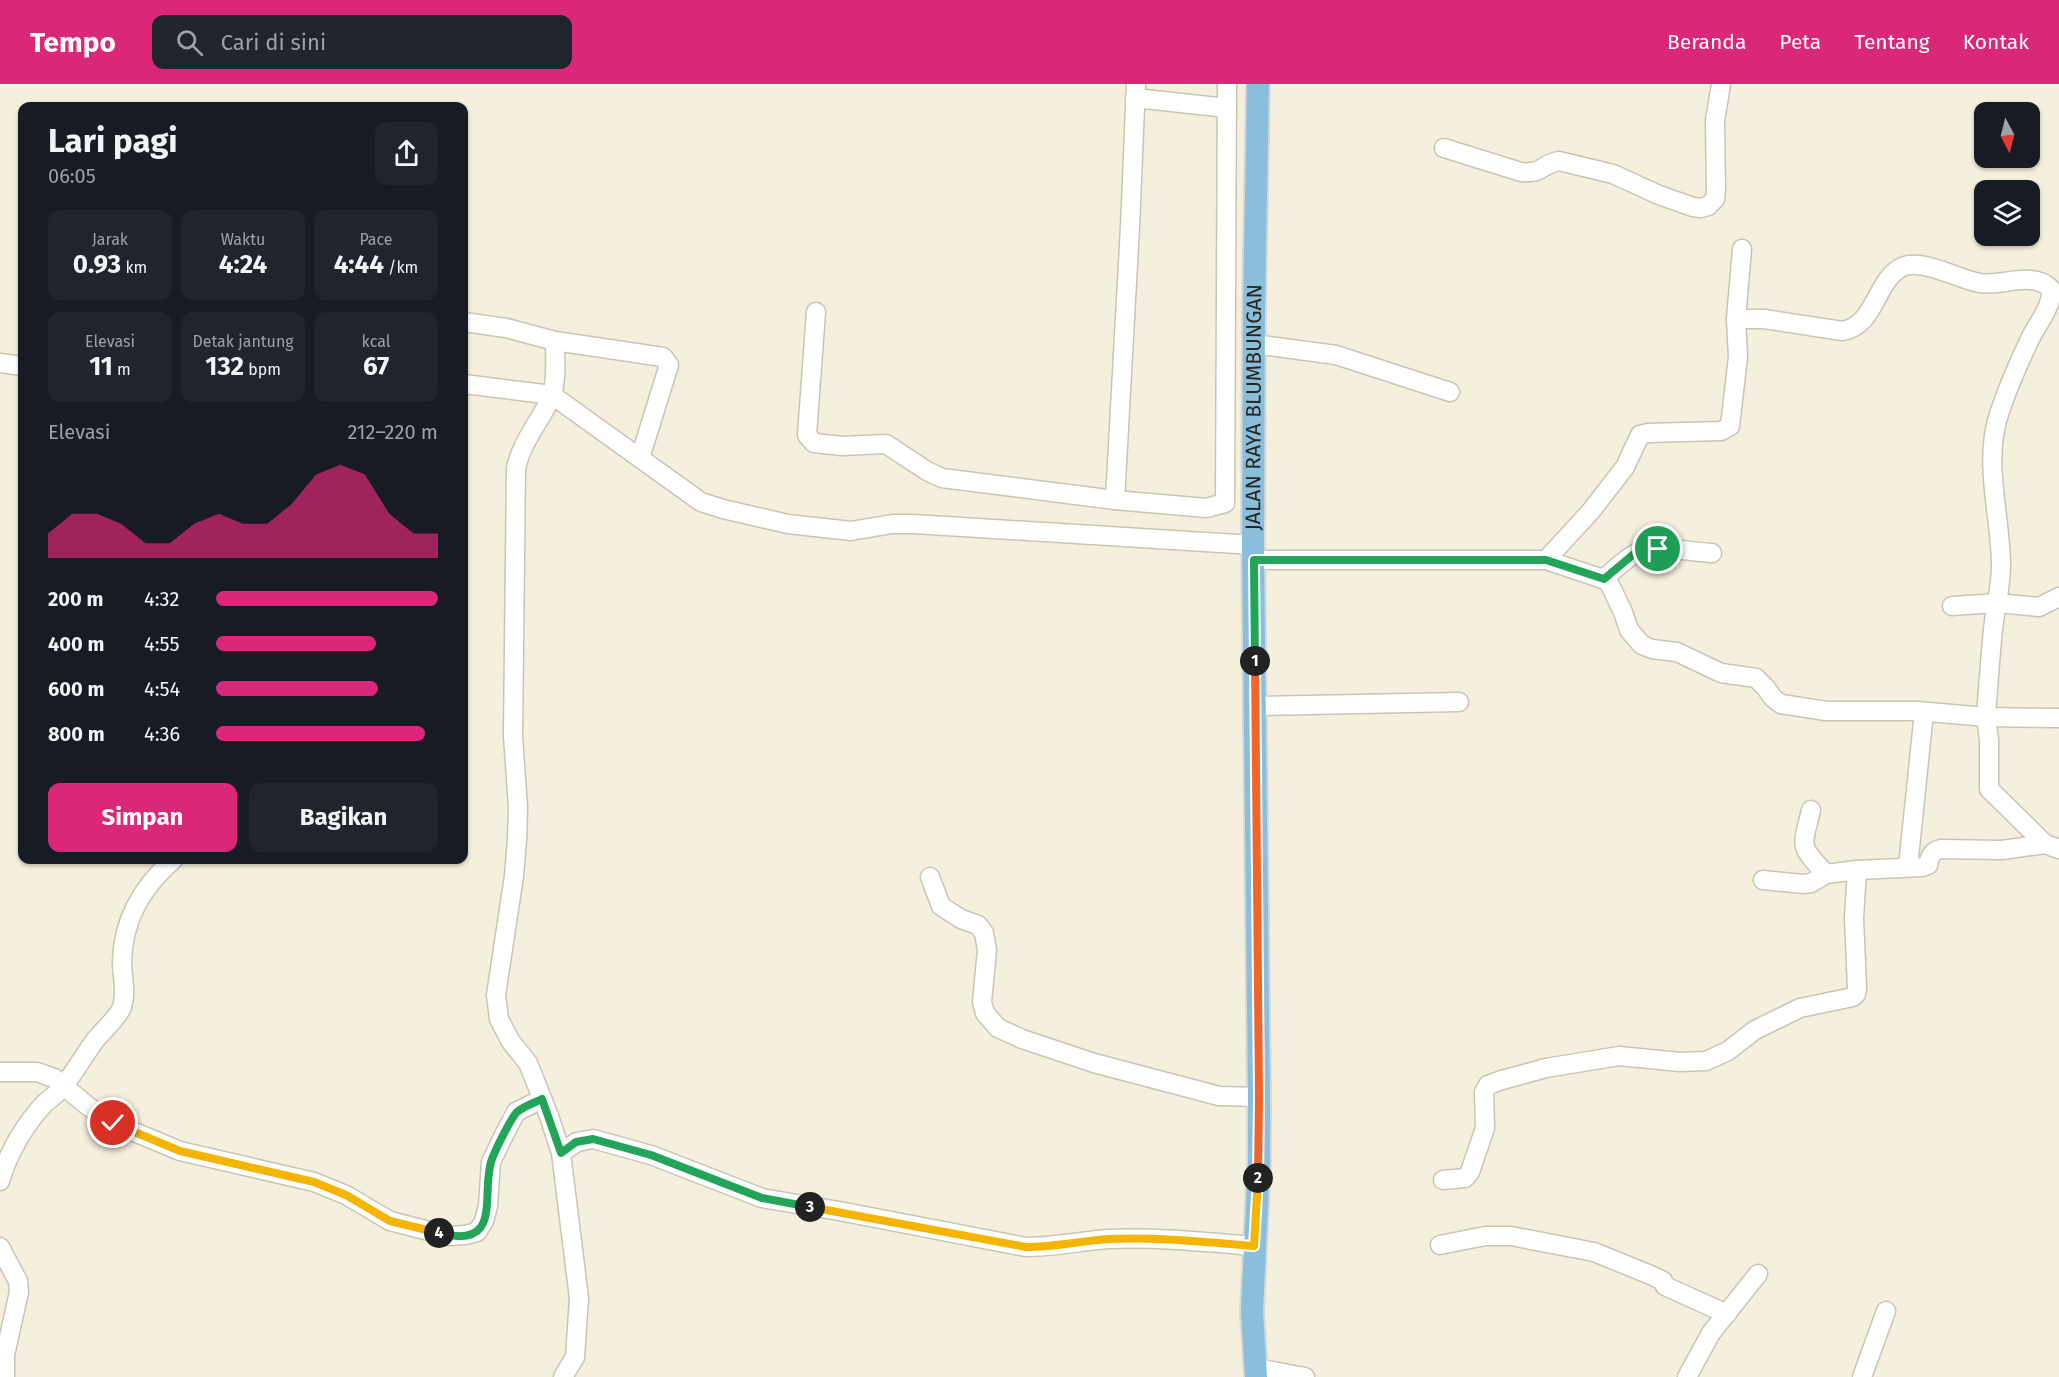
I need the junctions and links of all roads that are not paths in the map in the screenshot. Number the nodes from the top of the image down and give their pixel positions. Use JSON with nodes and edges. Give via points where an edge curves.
{"nodes":[{"id":1,"x":1227,"y":84,"type":"edge"},
{"id":2,"x":1258,"y":84,"type":"edge"},
{"id":3,"x":1720,"y":84,"type":"edge"},
{"id":4,"x":1136,"y":91,"type":"edge"},
{"id":5,"x":1227,"y":108,"type":"junction"},
{"id":6,"x":1444,"y":148,"type":"dead end"},
{"id":7,"x":1742,"y":249,"type":"dead end"},
{"id":8,"x":2055,"y":301,"type":"edge"},
{"id":9,"x":816,"y":312,"type":"dead end"},
{"id":10,"x":1736,"y":319,"type":"junction"},
{"id":11,"x":468,"y":323,"type":"edge"},
{"id":12,"x":555,"y":341,"type":"junction"},
{"id":13,"x":1254,"y":344,"type":"junction"},
{"id":14,"x":0,"y":363,"type":"edge"},
{"id":15,"x":18,"y":365,"type":"edge"},
{"id":16,"x":468,"y":384,"type":"edge"},
{"id":17,"x":1450,"y":392,"type":"dead end"},
{"id":18,"x":552,"y":395,"type":"junction"},
{"id":19,"x":640,"y":458,"type":"junction"},
{"id":20,"x":1115,"y":500,"type":"junction"},
{"id":21,"x":1254,"y":553,"type":"junction"},
{"id":22,"x":1712,"y":553,"type":"dead end"},
{"id":23,"x":1546,"y":560,"type":"junction"},
{"id":24,"x":1604,"y":579,"type":"junction"},
{"id":25,"x":2059,"y":597,"type":"edge"},
{"id":26,"x":1997,"y":603,"type":"junction"},
{"id":27,"x":1952,"y":606,"type":"dead end"},
{"id":28,"x":1459,"y":702,"type":"dead end"},
{"id":29,"x":1256,"y":706,"type":"junction"},
{"id":30,"x":1924,"y":712,"type":"junction"},
{"id":31,"x":1986,"y":717,"type":"junction"},
{"id":32,"x":2059,"y":718,"type":"edge"},
{"id":33,"x":1810,"y":810,"type":"dead end"},
{"id":34,"x":2052,"y":846,"type":"edge"},
{"id":35,"x":168,"y":864,"type":"edge"},
{"id":36,"x":1908,"y":867,"type":"junction"},
{"id":37,"x":1857,"y":870,"type":"junction"},
{"id":38,"x":1826,"y":873,"type":"junction"},
{"id":39,"x":930,"y":877,"type":"dead end"},
{"id":40,"x":1763,"y":880,"type":"dead end"},
{"id":41,"x":0,"y":1072,"type":"edge"},
{"id":42,"x":64,"y":1086,"type":"junction"},
{"id":43,"x":1259,"y":1097,"type":"junction"},
{"id":44,"x":542,"y":1099,"type":"junction"},
{"id":45,"x":561,"y":1153,"type":"junction"},
{"id":46,"x":1443,"y":1180,"type":"dead end"},
{"id":47,"x":0,"y":1181,"type":"edge"},
{"id":48,"x":1440,"y":1245,"type":"dead end"},
{"id":49,"x":1254,"y":1246,"type":"junction"},
{"id":50,"x":0,"y":1247,"type":"edge"},
{"id":51,"x":1758,"y":1274,"type":"dead end"},
{"id":52,"x":1886,"y":1311,"type":"dead end"},
{"id":53,"x":1726,"y":1314,"type":"junction"},
{"id":54,"x":1256,"y":1372,"type":"edge"},
{"id":55,"x":5,"y":1377,"type":"edge"},
{"id":56,"x":563,"y":1377,"type":"edge"},
{"id":57,"x":1305,"y":1377,"type":"edge"},
{"id":58,"x":1687,"y":1377,"type":"edge"},
{"id":59,"x":1862,"y":1377,"type":"edge"}],
"edges":[{"from":1,"to":5,"type":"street"},
{"from":2,"to":13,"type":"main road","name":"JALAN RAYA BLUMBUNGAN"},
{"from":3,"to":6,"type":"street","via":[[1715,121],[1715,199],[1701,208],[1659,195],[1613,174],[1559,161],[1540,171],[1521,172]]},
{"from":4,"to":5,"type":"street"},
{"from":4,"to":20,"type":"street"},
{"from":5,"to":20,"type":"street","via":[[1225,503],[1206,508]]},
{"from":7,"to":10,"type":"street"},
{"from":8,"to":10,"type":"street","via":[[2051,289],[2037,282],[2013,279],[1977,283],[1917,265],[1897,270],[1852,329]]},
{"from":8,"to":26,"type":"street","via":[[2030,338],[1996,427],[1993,459],[2001,549]]},
{"from":9,"to":20,"type":"street","via":[[807,435],[814,443],[886,444],[942,478]]},
{"from":10,"to":23,"type":"street","via":[[1739,343],[1730,426],[1721,431],[1640,435],[1625,467]]},
{"from":11,"to":12,"type":"street"},
{"from":12,"to":18,"type":"street"},
{"from":12,"to":19,"type":"street","via":[[663,357],[669,365]]},
{"from":13,"to":17,"type":"street","via":[[1336,355]]},
{"from":13,"to":21,"type":"main road","name":"JALAN RAYA BLUMBUNGAN"},
{"from":14,"to":15,"type":"street"},
{"from":16,"to":18,"type":"street"},
{"from":18,"to":19,"type":"street"},
{"from":18,"to":44,"type":"street","via":[[518,456],[516,469],[513,736],[517,840],[496,995],[499,1018],[528,1063]]},
{"from":19,"to":21,"type":"street","via":[[701,502],[788,524],[851,531],[914,524]]},
{"from":21,"to":23,"type":"street"},
{"from":21,"to":29,"type":"main road","name":"JALAN RAYA BLUMBUNGAN"},
{"from":22,"to":24,"type":"street","via":[[1635,553]]},
{"from":23,"to":24,"type":"street"},
{"from":24,"to":30,"type":"street","via":[[1629,630],[1642,645],[1677,652],[1721,673],[1756,678],[1781,704],[1826,711]]},
{"from":25,"to":26,"type":"street","via":[[2039,607]]},
{"from":26,"to":27,"type":"street"},
{"from":26,"to":31,"type":"street"},
{"from":28,"to":29,"type":"street"},
{"from":29,"to":43,"type":"main road","name":"JALAN RAYA BLUMBUNGAN"},
{"from":30,"to":31,"type":"street"},
{"from":30,"to":36,"type":"street"},
{"from":31,"to":32,"type":"street"},
{"from":31,"to":34,"type":"street","via":[[1989,789]]},
{"from":33,"to":38,"type":"street","via":[[1803,845]]},
{"from":34,"to":36,"type":"street","via":[[1941,849],[1931,854],[1928,865]]},
{"from":35,"to":42,"type":"street","via":[[142,894],[128,919],[122,963],[122,1009]]},
{"from":36,"to":37,"type":"street"},
{"from":37,"to":38,"type":"street"},
{"from":37,"to":46,"type":"street","via":[[1857,988],[1852,997],[1800,1008],[1706,1061],[1620,1056],[1546,1068],[1488,1085],[1484,1092],[1485,1128],[1470,1172],[1465,1178]]},
{"from":38,"to":40,"type":"street","via":[[1803,884]]},
{"from":39,"to":43,"type":"street","via":[[941,906],[978,925],[984,933],[987,950],[982,1002],[990,1021],[998,1028],[1073,1056],[1219,1096]]},
{"from":41,"to":42,"type":"street","via":[[37,1072]]},
{"from":42,"to":44,"type":"street","via":[[113,1123],[180,1151],[314,1182],[346,1195],[390,1221],[448,1236],[477,1232],[488,1206],[491,1162],[505,1133],[516,1112]]},
{"from":42,"to":47,"type":"street","via":[[32,1119],[6,1160]]},
{"from":43,"to":49,"type":"main road","name":"JALAN RAYA BLUMBUNGAN"},
{"from":44,"to":45,"type":"street"},
{"from":45,"to":49,"type":"street","via":[[576,1142],[593,1139],[651,1155],[762,1198],[1026,1247],[1108,1239]]},
{"from":45,"to":56,"type":"street","via":[[579,1298],[575,1357]]},
{"from":48,"to":53,"type":"street","via":[[1485,1236],[1511,1236],[1594,1252],[1653,1276],[1665,1286]]},
{"from":49,"to":54,"type":"main road","name":"JALAN RAYA BLUMBUNGAN","via":[[1252,1311]]},
{"from":50,"to":55,"type":"street","via":[[18,1281],[19,1292],[5,1355]]},
{"from":51,"to":53,"type":"street"},
{"from":52,"to":59,"type":"street"},
{"from":53,"to":58,"type":"street"},
{"from":54,"to":57,"type":"street"}]}
